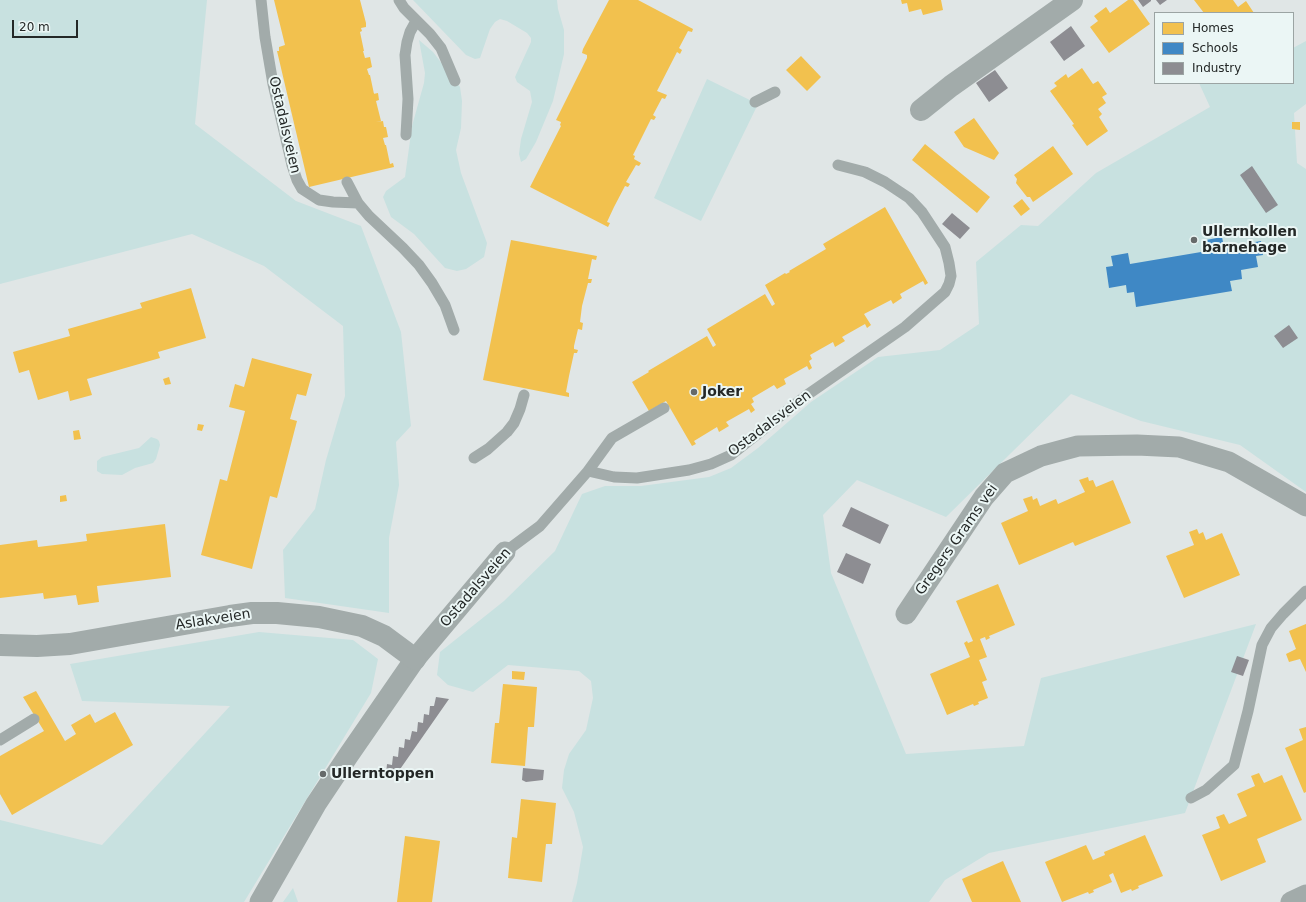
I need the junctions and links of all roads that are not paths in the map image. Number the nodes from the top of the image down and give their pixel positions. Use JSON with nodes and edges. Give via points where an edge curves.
{"nodes":[{"id":1,"x":261,"y":0,"type":"edge"},
{"id":2,"x":399,"y":0,"type":"edge"},
{"id":3,"x":1072,"y":0,"type":"edge"},
{"id":4,"x":416,"y":21,"type":"junction"},
{"id":5,"x":455,"y":82,"type":"dead end"},
{"id":6,"x":775,"y":92,"type":"dead end"},
{"id":7,"x":755,"y":102,"type":"dead end"},
{"id":8,"x":921,"y":110,"type":"dead end"},
{"id":9,"x":406,"y":135,"type":"dead end"},
{"id":10,"x":838,"y":165,"type":"dead end"},
{"id":11,"x":347,"y":182,"type":"dead end"},
{"id":12,"x":358,"y":203,"type":"junction"},
{"id":13,"x":454,"y":330,"type":"dead end"},
{"id":14,"x":524,"y":395,"type":"dead end"},
{"id":15,"x":664,"y":408,"type":"dead end"},
{"id":16,"x":474,"y":458,"type":"dead end"},
{"id":17,"x":588,"y":471,"type":"junction"},
{"id":18,"x":1306,"y":506,"type":"edge"},
{"id":19,"x":505,"y":552,"type":"joint"},
{"id":20,"x":1306,"y":591,"type":"edge"},
{"id":21,"x":906,"y":614,"type":"dead end"},
{"id":22,"x":0,"y":645,"type":"edge"},
{"id":23,"x":415,"y":659,"type":"junction"},
{"id":24,"x":34,"y":719,"type":"dead end"},
{"id":25,"x":0,"y":740,"type":"edge"},
{"id":26,"x":1192,"y":798,"type":"dead end"},
{"id":27,"x":1306,"y":895,"type":"edge"},
{"id":28,"x":260,"y":902,"type":"edge"},
{"id":29,"x":1291,"y":902,"type":"edge"}],
"edges":[{"from":1,"to":12,"type":"lane","name":"Ostadalsveien","via":[[273,84],[297,180],[302,189],[320,200]]},
{"from":2,"to":4,"type":"lane"},
{"from":3,"to":8,"type":"street"},
{"from":4,"to":5,"type":"lane","via":[[441,48]]},
{"from":4,"to":9,"type":"lane","via":[[410,32],[405,55],[408,99]]},
{"from":6,"to":7,"type":"lane"},
{"from":10,"to":17,"type":"lane","name":"Ostadalsveien","via":[[865,172],[885,182],[909,198],[922,212],[945,247],[951,276],[945,292],[905,327],[807,395],[731,455],[712,464],[689,470],[637,478],[614,477]]},
{"from":11,"to":12,"type":"lane"},
{"from":12,"to":13,"type":"lane","via":[[423,271],[445,305]]},
{"from":14,"to":16,"type":"lane","via":[[514,423],[507,432]]},
{"from":15,"to":17,"type":"lane","via":[[612,438]]},
{"from":17,"to":19,"type":"lane","name":"Ostadalsveien","via":[[540,526]]},
{"from":18,"to":21,"type":"street","name":"Gregers Grams vei","via":[[1229,462],[1179,447],[1078,446],[1041,456],[1005,472],[984,497]]},
{"from":19,"to":23,"type":"street","name":"Ostadalsveien"},
{"from":20,"to":26,"type":"lane","via":[[1271,628],[1262,645],[1234,765],[1206,790]]},
{"from":22,"to":23,"type":"street","name":"Aslakveien","via":[[70,644],[230,616],[277,613],[319,616],[362,626],[384,636]]},
{"from":23,"to":28,"type":"street","name":"Ostadalsveien","via":[[304,823]]},
{"from":24,"to":25,"type":"lane"},
{"from":27,"to":29,"type":"street"}]}
